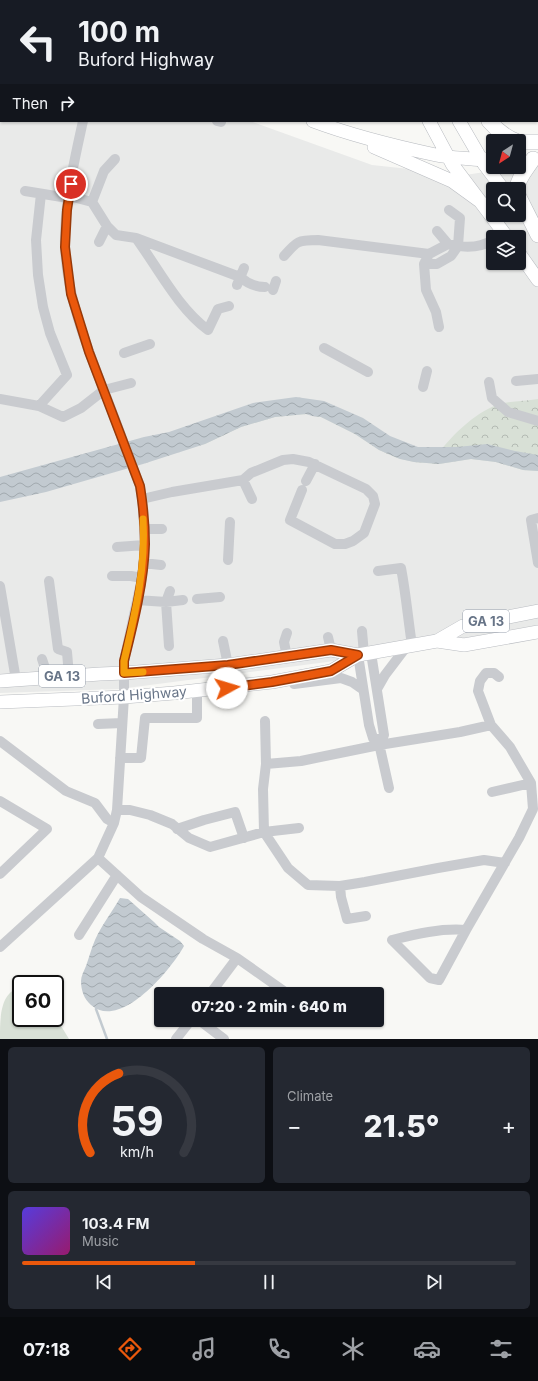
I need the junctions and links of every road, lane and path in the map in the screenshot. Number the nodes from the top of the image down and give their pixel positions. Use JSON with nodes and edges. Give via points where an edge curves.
{"nodes":[{"id":1,"x":83,"y":122,"type":"edge"},
{"id":2,"x":316,"y":122,"type":"edge"},
{"id":3,"x":430,"y":122,"type":"edge"},
{"id":4,"x":459,"y":122,"type":"edge"},
{"id":5,"x":490,"y":122,"type":"edge"},
{"id":6,"x":345,"y":132,"type":"junction"},
{"id":7,"x":503,"y":134,"type":"edge"},
{"id":8,"x":526,"y":142,"type":"edge"},
{"id":9,"x":538,"y":142,"type":"edge"},
{"id":10,"x":448,"y":156,"type":"junction"},
{"id":11,"x":486,"y":157,"type":"edge"},
{"id":12,"x":115,"y":159,"type":"dead end"},
{"id":13,"x":530,"y":159,"type":"edge"},
{"id":14,"x":486,"y":160,"type":"edge"},
{"id":15,"x":519,"y":182,"type":"edge"},
{"id":16,"x":25,"y":191,"type":"dead end"},
{"id":17,"x":40,"y":194,"type":"junction"},
{"id":18,"x":68,"y":197,"type":"junction"},
{"id":19,"x":92,"y":202,"type":"junction"},
{"id":20,"x":481,"y":202,"type":"junction"},
{"id":21,"x":449,"y":210,"type":"dead end"},
{"id":22,"x":526,"y":212,"type":"edge"},
{"id":23,"x":526,"y":221,"type":"edge"},
{"id":24,"x":107,"y":226,"type":"junction"},
{"id":25,"x":496,"y":230,"type":"edge"},
{"id":26,"x":437,"y":231,"type":"dead end"},
{"id":27,"x":538,"y":237,"type":"edge"},
{"id":28,"x":136,"y":238,"type":"junction"},
{"id":29,"x":98,"y":242,"type":"dead end"},
{"id":30,"x":486,"y":244,"type":"edge"},
{"id":31,"x":453,"y":245,"type":"junction"},
{"id":32,"x":429,"y":254,"type":"junction"},
{"id":33,"x":284,"y":256,"type":"dead end"},
{"id":34,"x":526,"y":263,"type":"edge"},
{"id":35,"x":424,"y":264,"type":"junction"},
{"id":36,"x":240,"y":277,"type":"dead end"},
{"id":37,"x":538,"y":280,"type":"edge"},
{"id":38,"x":229,"y":306,"type":"dead end"},
{"id":39,"x":439,"y":327,"type":"dead end"},
{"id":40,"x":150,"y":344,"type":"dead end"},
{"id":41,"x":324,"y":348,"type":"dead end"},
{"id":42,"x":124,"y":353,"type":"dead end"},
{"id":43,"x":427,"y":371,"type":"dead end"},
{"id":44,"x":368,"y":372,"type":"dead end"},
{"id":45,"x":538,"y":379,"type":"edge"},
{"id":46,"x":516,"y":381,"type":"dead end"},
{"id":47,"x":489,"y":382,"type":"dead end"},
{"id":48,"x":131,"y":383,"type":"dead end"},
{"id":49,"x":423,"y":387,"type":"dead end"},
{"id":50,"x":104,"y":390,"type":"junction"},
{"id":51,"x":0,"y":399,"type":"edge"},
{"id":52,"x":39,"y":406,"type":"junction"},
{"id":53,"x":538,"y":421,"type":"edge"},
{"id":54,"x":314,"y":464,"type":"junction"},
{"id":55,"x":243,"y":480,"type":"junction"},
{"id":56,"x":142,"y":498,"type":"junction"},
{"id":57,"x":252,"y":499,"type":"dead end"},
{"id":58,"x":538,"y":518,"type":"edge"},
{"id":59,"x":230,"y":522,"type":"dead end"},
{"id":60,"x":144,"y":529,"type":"junction"},
{"id":61,"x":162,"y":529,"type":"dead end"},
{"id":62,"x":145,"y":545,"type":"junction"},
{"id":63,"x":117,"y":547,"type":"dead end"},
{"id":64,"x":228,"y":560,"type":"dead end"},
{"id":65,"x":538,"y":562,"type":"edge"},
{"id":66,"x":143,"y":563,"type":"junction"},
{"id":67,"x":161,"y":565,"type":"dead end"},
{"id":68,"x":378,"y":571,"type":"dead end"},
{"id":69,"x":112,"y":576,"type":"dead end"},
{"id":70,"x":142,"y":578,"type":"junction"},
{"id":71,"x":49,"y":581,"type":"dead end"},
{"id":72,"x":0,"y":586,"type":"edge"},
{"id":73,"x":170,"y":591,"type":"dead end"},
{"id":74,"x":220,"y":597,"type":"dead end"},
{"id":75,"x":197,"y":599,"type":"dead end"},
{"id":76,"x":137,"y":600,"type":"junction"},
{"id":77,"x":183,"y":600,"type":"dead end"},
{"id":78,"x":166,"y":602,"type":"junction"},
{"id":79,"x":537,"y":609,"type":"edge"},
{"id":80,"x":362,"y":631,"type":"dead end"},
{"id":81,"x":538,"y":632,"type":"edge"},
{"id":82,"x":287,"y":633,"type":"dead end"},
{"id":83,"x":328,"y":637,"type":"dead end"},
{"id":84,"x":223,"y":641,"type":"dead end"},
{"id":85,"x":437,"y":641,"type":"junction"},
{"id":86,"x":169,"y":646,"type":"dead end"},
{"id":87,"x":410,"y":646,"type":"junction"},
{"id":88,"x":331,"y":650,"type":"junction"},
{"id":89,"x":365,"y":654,"type":"junction"},
{"id":90,"x":287,"y":657,"type":"junction"},
{"id":91,"x":42,"y":659,"type":"dead end"},
{"id":92,"x":228,"y":665,"type":"junction"},
{"id":93,"x":124,"y":673,"type":"junction"},
{"id":94,"x":69,"y":676,"type":"junction"},
{"id":95,"x":499,"y":677,"type":"dead end"},
{"id":96,"x":45,"y":678,"type":"junction"},
{"id":97,"x":16,"y":680,"type":"junction"},
{"id":98,"x":283,"y":680,"type":"junction"},
{"id":99,"x":0,"y":681,"type":"edge"},
{"id":100,"x":362,"y":689,"type":"junction"},
{"id":101,"x":377,"y":689,"type":"junction"},
{"id":102,"x":197,"y":691,"type":"junction"},
{"id":103,"x":124,"y":697,"type":"junction"},
{"id":104,"x":0,"y":702,"type":"edge"},
{"id":105,"x":372,"y":703,"type":"junction"},
{"id":106,"x":374,"y":716,"type":"junction"},
{"id":107,"x":265,"y":721,"type":"dead end"},
{"id":108,"x":122,"y":723,"type":"junction"},
{"id":109,"x":98,"y":724,"type":"dead end"},
{"id":110,"x":491,"y":725,"type":"junction"},
{"id":111,"x":0,"y":741,"type":"edge"},
{"id":112,"x":379,"y":745,"type":"junction"},
{"id":113,"x":120,"y":758,"type":"junction"},
{"id":114,"x":266,"y":764,"type":"junction"},
{"id":115,"x":533,"y":780,"type":"edge"},
{"id":116,"x":389,"y":788,"type":"dead end"},
{"id":117,"x":492,"y":792,"type":"dead end"},
{"id":118,"x":0,"y":801,"type":"edge"},
{"id":119,"x":117,"y":810,"type":"junction"},
{"id":120,"x":114,"y":823,"type":"junction"},
{"id":121,"x":175,"y":826,"type":"junction"},
{"id":122,"x":300,"y":828,"type":"dead end"},
{"id":123,"x":264,"y":832,"type":"junction"},
{"id":124,"x":244,"y":838,"type":"junction"},
{"id":125,"x":98,"y":858,"type":"junction"},
{"id":126,"x":505,"y":863,"type":"junction"},
{"id":127,"x":0,"y":874,"type":"edge"},
{"id":128,"x":117,"y":875,"type":"junction"},
{"id":129,"x":340,"y":886,"type":"junction"},
{"id":130,"x":366,"y":916,"type":"dead end"},
{"id":131,"x":466,"y":930,"type":"junction"},
{"id":132,"x":79,"y":935,"type":"dead end"},
{"id":133,"x":0,"y":947,"type":"edge"},
{"id":134,"x":238,"y":958,"type":"junction"},
{"id":135,"x":215,"y":987,"type":"edge"},
{"id":136,"x":278,"y":987,"type":"edge"},
{"id":137,"x":185,"y":1027,"type":"edge"},
{"id":138,"x":208,"y":1027,"type":"edge"},
{"id":139,"x":176,"y":1039,"type":"edge"},
{"id":140,"x":224,"y":1039,"type":"edge"}],
"edges":[{"from":1,"to":18,"type":"street"},
{"from":2,"to":6,"type":"main road"},
{"from":3,"to":10,"type":"main road"},
{"from":4,"to":11,"type":"main road"},
{"from":5,"to":7,"type":"highway"},
{"from":6,"to":10,"type":"main road","via":[[391,146]]},
{"from":6,"to":20,"type":"main road","via":[[452,181]]},
{"from":8,"to":9,"type":"highway"},
{"from":10,"to":14,"type":"main road"},
{"from":10,"to":20,"type":"main road"},
{"from":12,"to":19,"type":"street","via":[[104,171]]},
{"from":13,"to":15,"type":"highway"},
{"from":16,"to":17,"type":"street"},
{"from":17,"to":18,"type":"street"},
{"from":17,"to":52,"type":"street","via":[[36,240],[38,275],[50,334],[67,375]]},
{"from":18,"to":19,"type":"street"},
{"from":18,"to":50,"type":"street","via":[[65,247],[71,294]]},
{"from":19,"to":24,"type":"street"},
{"from":20,"to":25,"type":"main road"},
{"from":21,"to":31,"type":"street","via":[[460,218]]},
{"from":22,"to":27,"type":"highway"},
{"from":23,"to":27,"type":"main road"},
{"from":24,"to":28,"type":"street","via":[[116,235]]},
{"from":24,"to":29,"type":"street"},
{"from":26,"to":31,"type":"street"},
{"from":28,"to":36,"type":"street"},
{"from":28,"to":38,"type":"street","via":[[178,299],[202,326],[208,330],[218,309]]},
{"from":30,"to":31,"type":"street"},
{"from":31,"to":32,"type":"street"},
{"from":31,"to":35,"type":"street","via":[[451,256],[437,264]]},
{"from":32,"to":33,"type":"street","via":[[305,240],[296,243]]},
{"from":32,"to":35,"type":"street"},
{"from":34,"to":37,"type":"main road"},
{"from":35,"to":39,"type":"street","via":[[426,290],[436,312]]},
{"from":40,"to":42,"type":"street"},
{"from":41,"to":44,"type":"street"},
{"from":43,"to":49,"type":"street"},
{"from":45,"to":46,"type":"street"},
{"from":47,"to":53,"type":"street","via":[[492,398],[508,412]]},
{"from":48,"to":50,"type":"street"},
{"from":50,"to":52,"type":"street","via":[[81,408],[63,417]]},
{"from":50,"to":56,"type":"street","via":[[140,486]]},
{"from":51,"to":52,"type":"street"},
{"from":54,"to":54,"type":"street","via":[[366,489],[373,496],[375,504],[364,533],[353,541],[335,544],[290,520]]},
{"from":54,"to":55,"type":"street","via":[[293,459],[283,460],[251,473]]},
{"from":55,"to":56,"type":"street"},
{"from":55,"to":57,"type":"street"},
{"from":56,"to":60,"type":"street"},
{"from":58,"to":65,"type":"street","via":[[531,520]]},
{"from":59,"to":64,"type":"street"},
{"from":60,"to":61,"type":"street"},
{"from":60,"to":62,"type":"street"},
{"from":62,"to":63,"type":"street"},
{"from":62,"to":66,"type":"street"},
{"from":66,"to":67,"type":"street"},
{"from":66,"to":70,"type":"street"},
{"from":68,"to":87,"type":"street","via":[[402,568]]},
{"from":69,"to":70,"type":"street"},
{"from":70,"to":76,"type":"street"},
{"from":71,"to":94,"type":"street","via":[[58,649],[67,652]]},
{"from":72,"to":97,"type":"street"},
{"from":73,"to":78,"type":"street"},
{"from":74,"to":75,"type":"street"},
{"from":76,"to":78,"type":"street"},
{"from":76,"to":93,"type":"street","via":[[124,661]]},
{"from":77,"to":78,"type":"street"},
{"from":78,"to":86,"type":"street"},
{"from":79,"to":85,"type":"main road","name":"Buford Highway","number":"GA 13","via":[[463,626]]},
{"from":80,"to":89,"type":"street"},
{"from":81,"to":85,"type":"main road","name":"Buford Highway","number":"GA 13","via":[[464,645]]},
{"from":82,"to":90,"type":"street","via":[[284,642]]},
{"from":83,"to":88,"type":"street"},
{"from":84,"to":92,"type":"street"},
{"from":85,"to":87,"type":"main road","name":"Buford Highway","number":"GA 13"},
{"from":87,"to":89,"type":"main road","name":"Buford Highway","number":"GA 13"},
{"from":87,"to":101,"type":"street","via":[[385,674]]},
{"from":88,"to":89,"type":"main road","name":"Buford Highway","number":"GA 13"},
{"from":88,"to":90,"type":"main road","name":"Buford Highway","number":"GA 13"},
{"from":89,"to":98,"type":"main road","name":"Buford Highway","number":"GA 13","via":[[331,671]]},
{"from":89,"to":100,"type":"street"},
{"from":89,"to":101,"type":"street"},
{"from":90,"to":92,"type":"main road","name":"Buford Highway","number":"GA 13","via":[[256,656]]},
{"from":91,"to":96,"type":"street"},
{"from":92,"to":93,"type":"main road","name":"Buford Highway","number":"GA 13"},
{"from":93,"to":94,"type":"main road","name":"Buford Highway","number":"GA 13"},
{"from":93,"to":103,"type":"street"},
{"from":94,"to":96,"type":"main road","name":"Buford Highway","number":"GA 13"},
{"from":95,"to":110,"type":"street","via":[[494,673],[486,674],[480,681],[478,691]]},
{"from":96,"to":97,"type":"main road","name":"Buford Highway","number":"GA 13"},
{"from":97,"to":99,"type":"main road","name":"Buford Highway","number":"GA 13"},
{"from":98,"to":100,"type":"street","via":[[295,684],[341,678]]},
{"from":98,"to":102,"type":"main road","name":"Buford Highway","number":"GA 13"},
{"from":100,"to":105,"type":"street"},
{"from":101,"to":105,"type":"street"},
{"from":102,"to":103,"type":"main road","name":"Buford Highway","number":"GA 13"},
{"from":102,"to":113,"type":"street","via":[[197,718],[145,718],[140,758]]},
{"from":103,"to":104,"type":"main road","name":"Buford Highway","number":"GA 13"},
{"from":103,"to":108,"type":"street"},
{"from":105,"to":106,"type":"street"},
{"from":105,"to":106,"type":"street"},
{"from":106,"to":112,"type":"street","via":[[373,738]]},
{"from":107,"to":114,"type":"street"},
{"from":108,"to":109,"type":"street"},
{"from":108,"to":113,"type":"street"},
{"from":110,"to":112,"type":"street"},
{"from":110,"to":115,"type":"street"},
{"from":111,"to":120,"type":"street","via":[[66,791],[95,803],[107,819]]},
{"from":112,"to":114,"type":"street","via":[[301,761]]},
{"from":112,"to":116,"type":"street"},
{"from":113,"to":119,"type":"street"},
{"from":114,"to":123,"type":"street"},
{"from":115,"to":117,"type":"street"},
{"from":115,"to":126,"type":"street","via":[[533,809]]},
{"from":118,"to":127,"type":"street","via":[[47,829]]},
{"from":119,"to":120,"type":"street"},
{"from":119,"to":121,"type":"street","via":[[150,815]]},
{"from":120,"to":125,"type":"street"},
{"from":121,"to":124,"type":"street","via":[[189,838],[210,847]]},
{"from":121,"to":124,"type":"street","via":[[235,812]]},
{"from":122,"to":123,"type":"street"},
{"from":123,"to":124,"type":"street"},
{"from":123,"to":129,"type":"street","via":[[288,868],[308,885]]},
{"from":125,"to":128,"type":"street"},
{"from":125,"to":133,"type":"street"},
{"from":126,"to":129,"type":"street","via":[[484,860]]},
{"from":126,"to":131,"type":"street"},
{"from":128,"to":132,"type":"street"},
{"from":128,"to":134,"type":"street","via":[[147,902],[203,940]]},
{"from":129,"to":130,"type":"street","via":[[347,919]]},
{"from":131,"to":131,"type":"street","via":[[421,933],[392,940],[430,978],[439,980]]},
{"from":134,"to":135,"type":"street"},
{"from":134,"to":136,"type":"street"},
{"from":137,"to":139,"type":"street"},
{"from":138,"to":140,"type":"street"}]}
